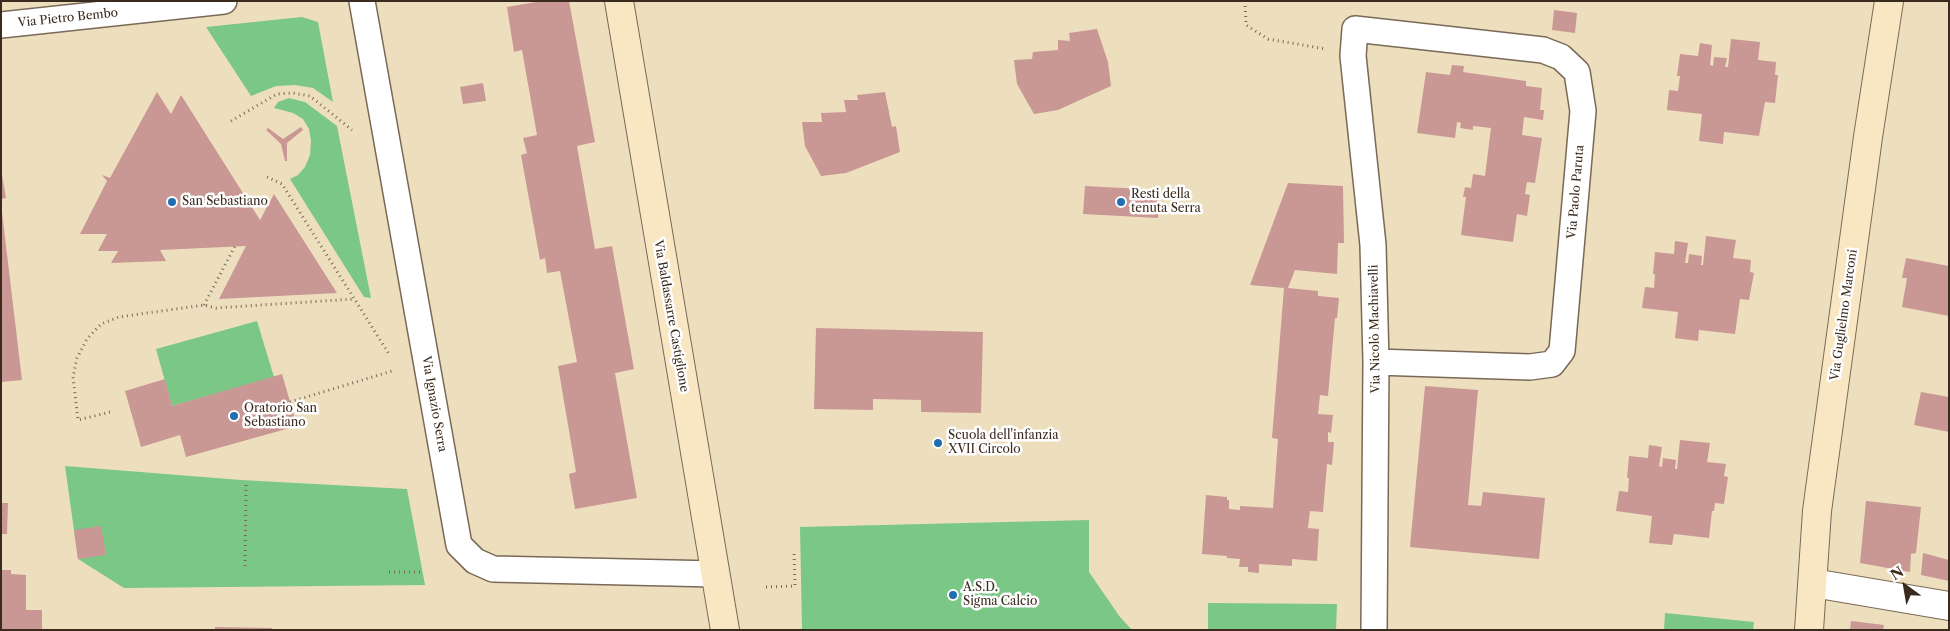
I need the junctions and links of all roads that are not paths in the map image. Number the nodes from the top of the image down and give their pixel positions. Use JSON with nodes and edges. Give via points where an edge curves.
{"nodes":[{"id":1,"x":224,"y":1,"type":"edge"},
{"id":2,"x":362,"y":1,"type":"edge"},
{"id":3,"x":619,"y":1,"type":"edge"},
{"id":4,"x":1889,"y":1,"type":"edge"},
{"id":5,"x":1,"y":25,"type":"edge"},
{"id":6,"x":1355,"y":29,"type":"joint"},
{"id":7,"x":1376,"y":362,"type":"junction"},
{"id":8,"x":716,"y":574,"type":"junction"},
{"id":9,"x":1812,"y":583,"type":"junction"},
{"id":10,"x":1949,"y":606,"type":"edge"},
{"id":11,"x":724,"y":630,"type":"edge"},
{"id":12,"x":1374,"y":630,"type":"edge"},
{"id":13,"x":1809,"y":630,"type":"edge"}],
"edges":[{"from":1,"to":5,"type":"street","name":"Via Pietro Bembo"},
{"from":2,"to":8,"type":"street","name":"Via Ignazio Serra","via":[[459,545],[475,561],[493,569]]},
{"from":3,"to":8,"type":"main road","name":"Via Baldassarre Castiglione"},
{"from":4,"to":9,"type":"main road","name":"Via Guglielmo Marconi","via":[[1818,501]]},
{"from":6,"to":7,"type":"street","name":"Via Nicolò Machiavelli","via":[[1353,56],[1374,245]]},
{"from":6,"to":7,"type":"street","name":"Via Paolo Paruta","via":[[1542,50],[1561,57],[1577,72],[1583,111],[1562,351],[1552,364],[1530,367]]},
{"from":7,"to":12,"type":"street","name":"Via Nicolò Machiavelli"},
{"from":8,"to":11,"type":"main road","name":"Via Baldassarre Castiglione"},
{"from":9,"to":10,"type":"street"},
{"from":9,"to":13,"type":"main road","name":"Via Guglielmo Marconi"}]}
